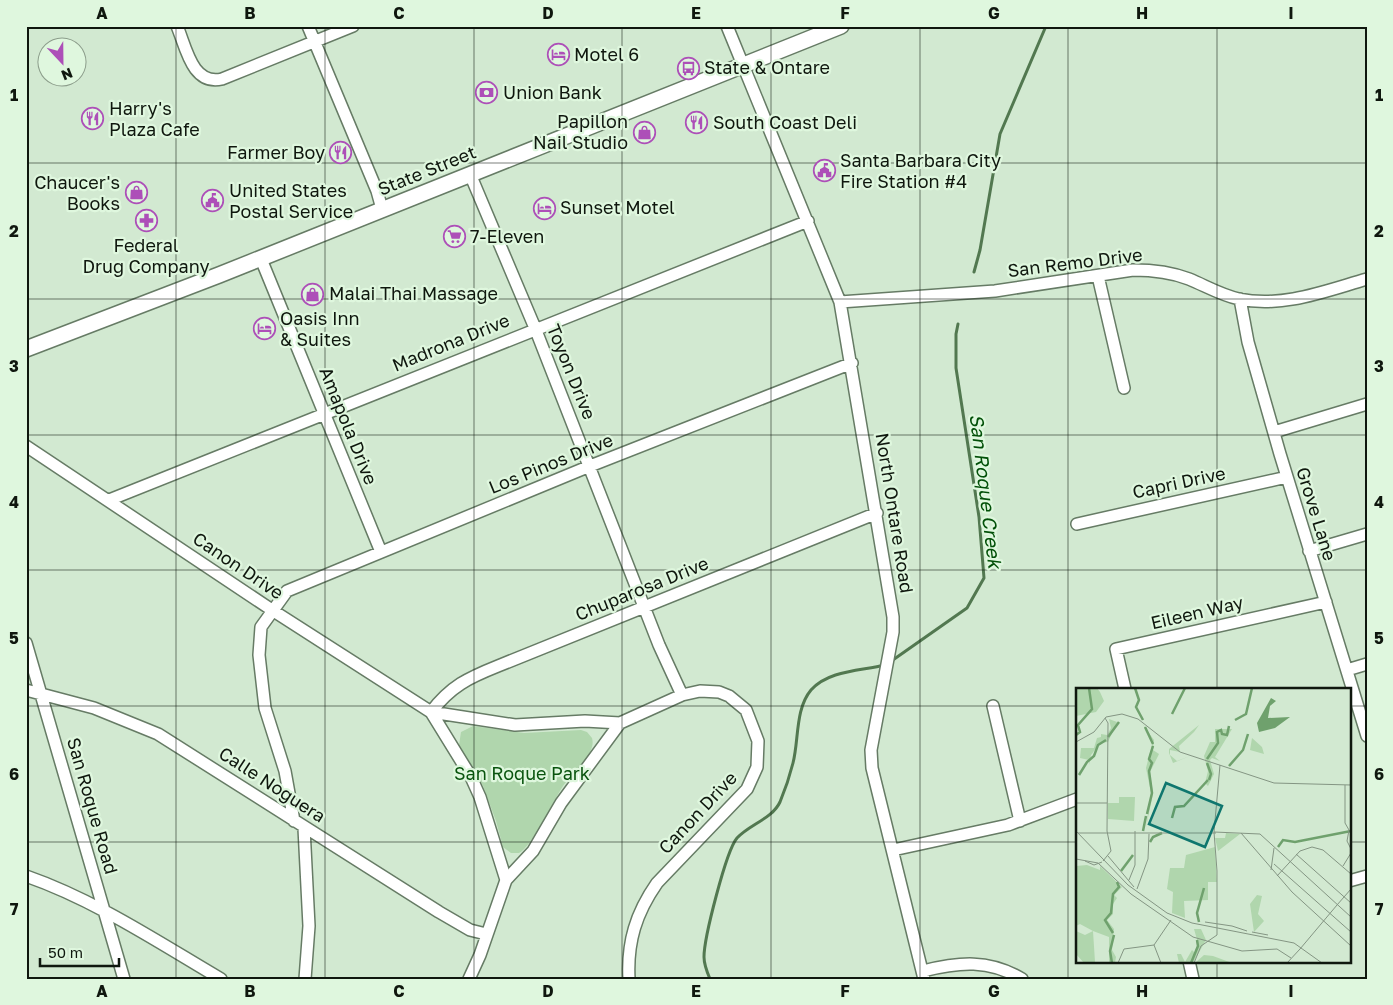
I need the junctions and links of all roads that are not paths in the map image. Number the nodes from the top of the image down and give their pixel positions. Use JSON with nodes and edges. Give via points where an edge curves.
{"nodes":[{"id":1,"x":177,"y":26,"type":"edge"},
{"id":2,"x":308,"y":26,"type":"edge"},
{"id":3,"x":353,"y":26,"type":"edge"},
{"id":4,"x":727,"y":26,"type":"edge"},
{"id":5,"x":841,"y":26,"type":"edge"},
{"id":6,"x":314,"y":42,"type":"junction"},
{"id":7,"x":743,"y":65,"type":"junction"},
{"id":8,"x":470,"y":174,"type":"junction"},
{"id":9,"x":382,"y":209,"type":"junction"},
{"id":10,"x":808,"y":220,"type":"junction"},
{"id":11,"x":261,"y":258,"type":"junction"},
{"id":12,"x":1098,"y":276,"type":"junction"},
{"id":13,"x":1367,"y":279,"type":"edge"},
{"id":14,"x":1240,"y":299,"type":"junction"},
{"id":15,"x":840,"y":302,"type":"junction"},
{"id":16,"x":535,"y":328,"type":"junction"},
{"id":17,"x":26,"y":349,"type":"edge"},
{"id":18,"x":852,"y":363,"type":"junction"},
{"id":19,"x":1124,"y":388,"type":"dead end"},
{"id":20,"x":1367,"y":404,"type":"edge"},
{"id":21,"x":324,"y":413,"type":"junction"},
{"id":22,"x":1274,"y":432,"type":"junction"},
{"id":23,"x":26,"y":446,"type":"edge"},
{"id":24,"x":590,"y":466,"type":"junction"},
{"id":25,"x":1287,"y":478,"type":"junction"},
{"id":26,"x":109,"y":500,"type":"junction"},
{"id":27,"x":877,"y":513,"type":"junction"},
{"id":28,"x":1078,"y":524,"type":"dead end"},
{"id":29,"x":1367,"y":534,"type":"edge"},
{"id":30,"x":381,"y":552,"type":"junction"},
{"id":31,"x":1309,"y":552,"type":"junction"},
{"id":32,"x":1326,"y":602,"type":"junction"},
{"id":33,"x":646,"y":606,"type":"junction"},
{"id":34,"x":272,"y":610,"type":"junction"},
{"id":35,"x":26,"y":643,"type":"edge"},
{"id":36,"x":1367,"y":664,"type":"edge"},
{"id":37,"x":1346,"y":670,"type":"junction"},
{"id":38,"x":1125,"y":688,"type":"edge"},
{"id":39,"x":26,"y":690,"type":"edge"},
{"id":40,"x":41,"y":694,"type":"junction"},
{"id":41,"x":682,"y":696,"type":"junction"},
{"id":42,"x":992,"y":706,"type":"dead end"},
{"id":43,"x":431,"y":712,"type":"junction"},
{"id":44,"x":1361,"y":717,"type":"junction"},
{"id":45,"x":620,"y":722,"type":"junction"},
{"id":46,"x":1350,"y":722,"type":"edge"},
{"id":47,"x":1367,"y":736,"type":"edge"},
{"id":48,"x":1076,"y":799,"type":"edge"},
{"id":49,"x":294,"y":821,"type":"junction"},
{"id":50,"x":1020,"y":821,"type":"junction"},
{"id":51,"x":304,"y":828,"type":"junction"},
{"id":52,"x":894,"y":850,"type":"junction"},
{"id":53,"x":26,"y":876,"type":"edge"},
{"id":54,"x":1367,"y":876,"type":"edge"},
{"id":55,"x":506,"y":880,"type":"junction"},
{"id":56,"x":1350,"y":881,"type":"edge"},
{"id":57,"x":104,"y":912,"type":"junction"},
{"id":58,"x":486,"y":934,"type":"junction"},
{"id":59,"x":1189,"y":962,"type":"edge"},
{"id":60,"x":924,"y":975,"type":"edge"},
{"id":61,"x":124,"y":979,"type":"edge"},
{"id":62,"x":221,"y":979,"type":"edge"},
{"id":63,"x":305,"y":979,"type":"edge"},
{"id":64,"x":469,"y":979,"type":"edge"},
{"id":65,"x":629,"y":979,"type":"edge"},
{"id":66,"x":1022,"y":979,"type":"edge"},
{"id":67,"x":1193,"y":979,"type":"edge"}],
"edges":[{"from":1,"to":6,"type":"street","via":[[196,72],[211,80],[222,79]]},
{"from":2,"to":6,"type":"street"},
{"from":3,"to":6,"type":"street"},
{"from":4,"to":7,"type":"street","name":"North Ontare Road"},
{"from":5,"to":7,"type":"main road","name":"State Street"},
{"from":6,"to":9,"type":"street"},
{"from":7,"to":8,"type":"main road","name":"State Street"},
{"from":7,"to":10,"type":"street","name":"North Ontare Road"},
{"from":8,"to":9,"type":"main road","name":"State Street"},
{"from":8,"to":16,"type":"street","name":"Toyon Drive"},
{"from":9,"to":11,"type":"main road","name":"State Street"},
{"from":10,"to":15,"type":"street","name":"North Ontare Road"},
{"from":10,"to":16,"type":"street","name":"Madrona Drive"},
{"from":11,"to":17,"type":"main road","name":"State Street"},
{"from":11,"to":21,"type":"street","name":"Amapola Drive"},
{"from":12,"to":14,"type":"street","name":"San Remo Drive","via":[[1133,270],[1170,273]]},
{"from":12,"to":15,"type":"street","name":"San Remo Drive","via":[[995,291]]},
{"from":12,"to":19,"type":"street"},
{"from":13,"to":14,"type":"street","name":"San Remo Drive","via":[[1286,301]]},
{"from":14,"to":22,"type":"street","name":"Grove Lane","via":[[1248,342]]},
{"from":15,"to":18,"type":"street","name":"North Ontare Road"},
{"from":16,"to":21,"type":"street","name":"Madrona Drive"},
{"from":16,"to":24,"type":"street","name":"Toyon Drive"},
{"from":18,"to":24,"type":"street","name":"Los Pinos Drive"},
{"from":18,"to":27,"type":"street","name":"North Ontare Road"},
{"from":20,"to":22,"type":"street"},
{"from":21,"to":26,"type":"street","name":"Madrona Drive"},
{"from":21,"to":30,"type":"street","name":"Amapola Drive"},
{"from":22,"to":25,"type":"street","name":"Grove Lane"},
{"from":23,"to":26,"type":"street","name":"Canon Drive"},
{"from":24,"to":30,"type":"street","name":"Los Pinos Drive"},
{"from":24,"to":33,"type":"street","name":"Toyon Drive"},
{"from":25,"to":28,"type":"street","name":"Capri Drive"},
{"from":25,"to":31,"type":"street","name":"Grove Lane"},
{"from":26,"to":34,"type":"street","name":"Canon Drive"},
{"from":27,"to":33,"type":"street","name":"Chuparosa Drive"},
{"from":27,"to":52,"type":"street","name":"North Ontare Road","via":[[893,632],[871,750],[875,785]]},
{"from":29,"to":31,"type":"street"},
{"from":30,"to":34,"type":"street","name":"Los Pinos Drive","via":[[292,587]]},
{"from":31,"to":32,"type":"street","name":"Grove Lane"},
{"from":32,"to":37,"type":"street","name":"Grove Lane"},
{"from":32,"to":38,"type":"street","name":"Eileen Way","via":[[1116,649]]},
{"from":33,"to":41,"type":"street","name":"Toyon Drive"},
{"from":33,"to":43,"type":"street","name":"Chuparosa Drive","via":[[468,678],[454,687]]},
{"from":34,"to":43,"type":"street","name":"Canon Drive"},
{"from":34,"to":49,"type":"street","name":"Los Pinos Drive","via":[[260,634],[260,678],[265,708],[285,771]]},
{"from":35,"to":40,"type":"street","name":"San Roque Road"},
{"from":36,"to":37,"type":"street"},
{"from":37,"to":44,"type":"street","name":"Grove Lane"},
{"from":39,"to":40,"type":"street","name":"Calle Noguera"},
{"from":40,"to":49,"type":"street","name":"Calle Noguera","via":[[94,708],[158,734]]},
{"from":40,"to":57,"type":"street","name":"San Roque Road"},
{"from":41,"to":45,"type":"street","name":"Canon Drive"},
{"from":41,"to":65,"type":"street","name":"Canon Drive","via":[[709,690],[738,702],[746,710],[755,729],[757,767],[747,790],[657,883],[646,899],[636,917]]},
{"from":42,"to":50,"type":"street"},
{"from":43,"to":45,"type":"street","name":"Canon Drive","via":[[515,725]]},
{"from":43,"to":55,"type":"street","name":"Canon Drive","via":[[480,797]]},
{"from":44,"to":46,"type":"street"},
{"from":44,"to":47,"type":"street","name":"Grove Lane"},
{"from":45,"to":55,"type":"street","via":[[560,803],[534,851]]},
{"from":48,"to":50,"type":"street"},
{"from":49,"to":51,"type":"street","name":"Calle Noguera"},
{"from":50,"to":52,"type":"street"},
{"from":51,"to":58,"type":"street","name":"Calle Noguera","via":[[439,912],[470,930]]},
{"from":51,"to":63,"type":"street","via":[[310,926]]},
{"from":52,"to":60,"type":"street","name":"North Ontare Road"},
{"from":53,"to":57,"type":"street"},
{"from":54,"to":56,"type":"street"},
{"from":55,"to":58,"type":"street"},
{"from":57,"to":61,"type":"street","name":"San Roque Road"},
{"from":57,"to":62,"type":"street"},
{"from":58,"to":64,"type":"street"},
{"from":59,"to":67,"type":"street"},
{"from":60,"to":66,"type":"street","via":[[970,963],[996,966]]}]}
